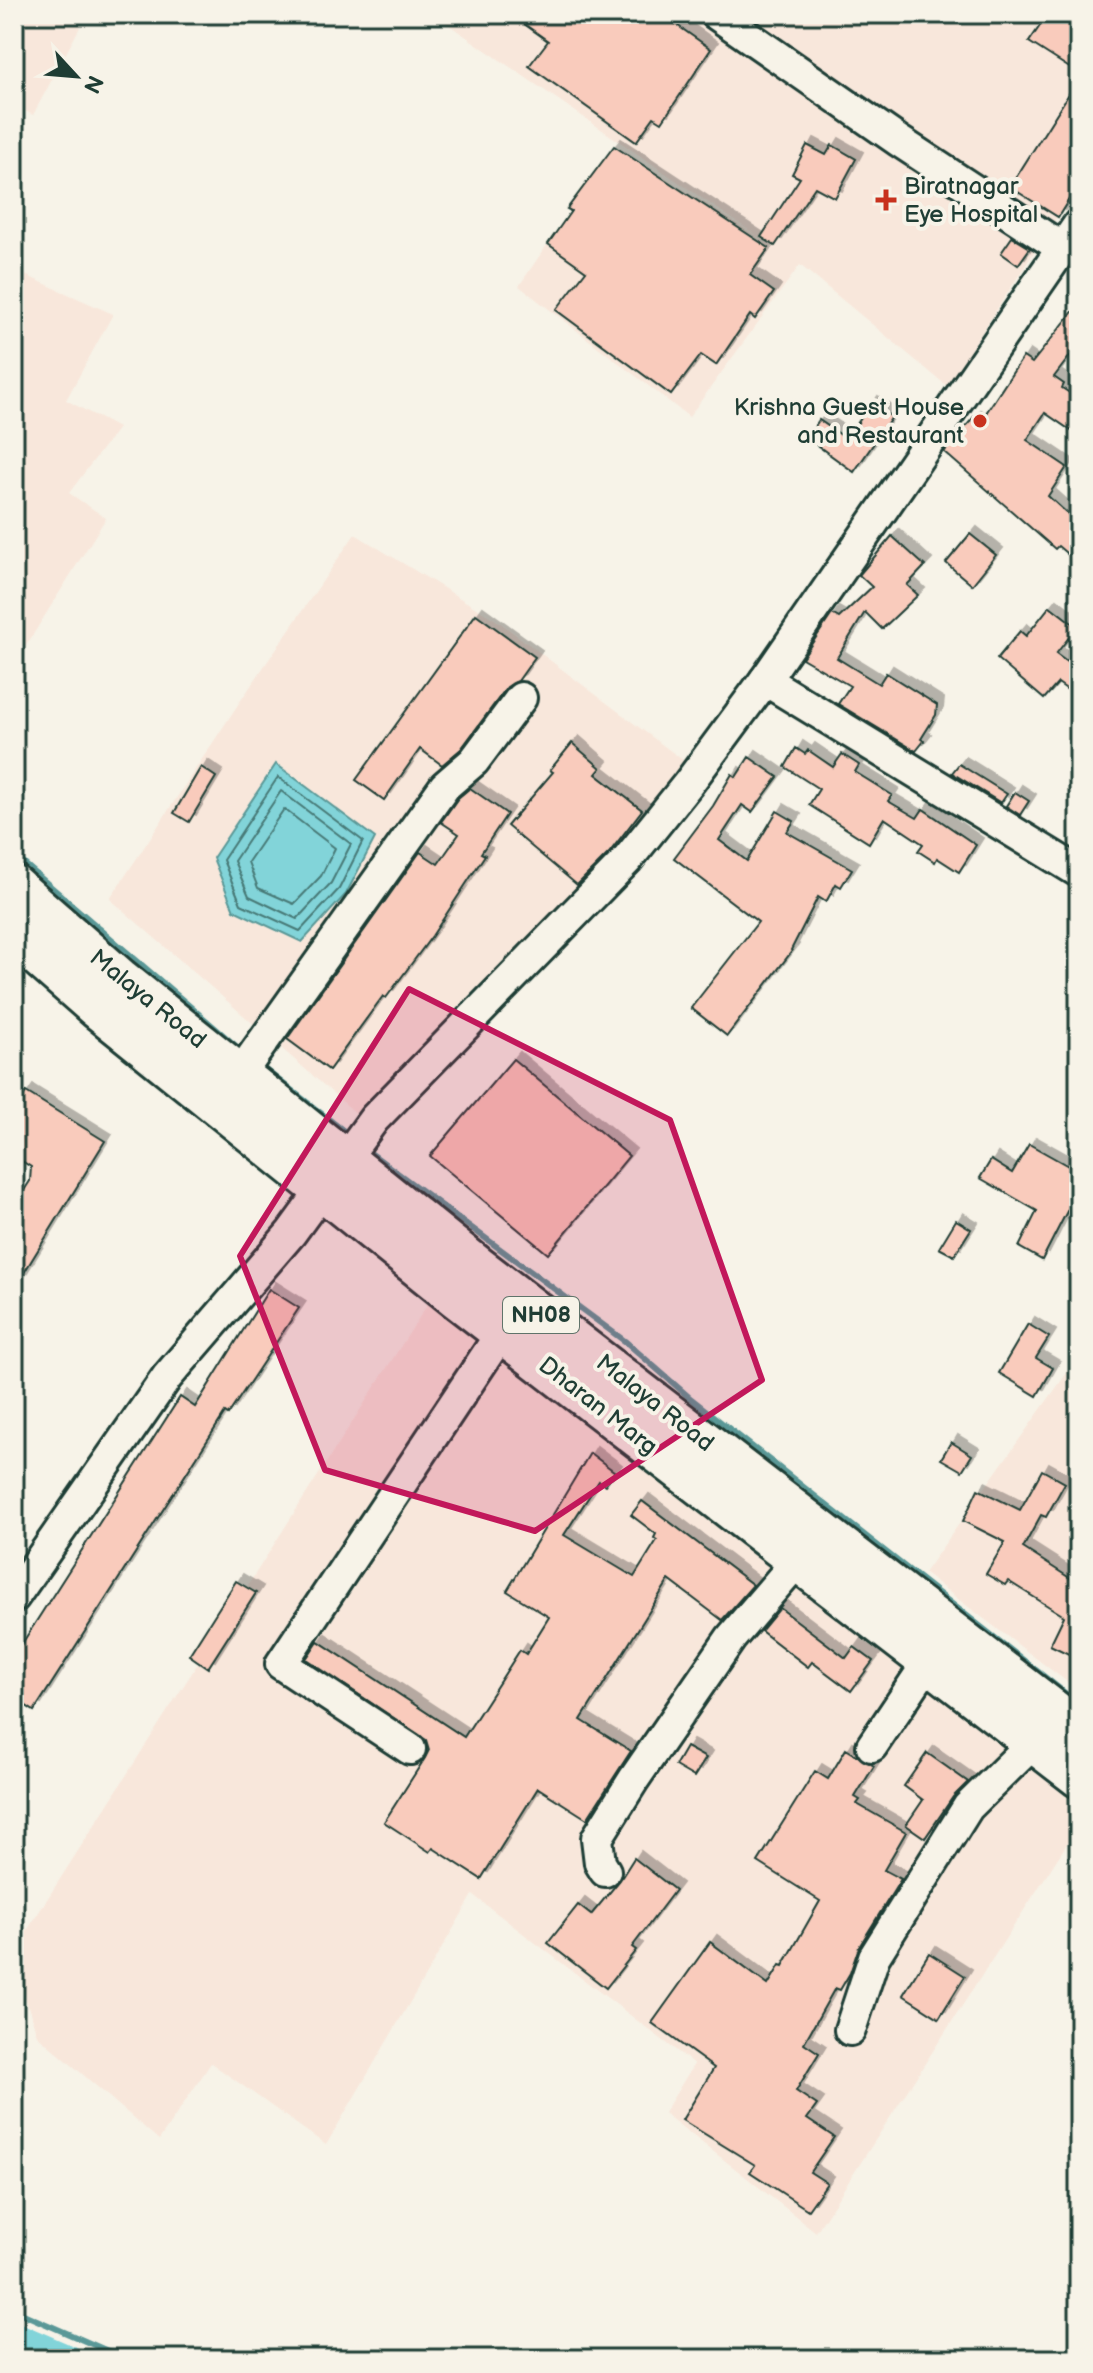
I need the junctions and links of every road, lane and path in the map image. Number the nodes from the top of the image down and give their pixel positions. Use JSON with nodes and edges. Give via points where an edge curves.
{"nodes":[{"id":1,"x":716,"y":14,"type":"edge"},
{"id":2,"x":1071,"y":236,"type":"edge"},
{"id":3,"x":765,"y":680,"type":"junction"},
{"id":4,"x":521,"y":698,"type":"dead end"},
{"id":5,"x":1079,"y":872,"type":"edge"},
{"id":6,"x":14,"y":886,"type":"edge"},
{"id":7,"x":14,"y":935,"type":"edge"},
{"id":8,"x":57,"y":948,"type":"junction"},
{"id":9,"x":240,"y":1074,"type":"junction"},
{"id":10,"x":334,"y":1174,"type":"junction"},
{"id":11,"x":502,"y":1332,"type":"junction"},
{"id":12,"x":808,"y":1545,"type":"junction"},
{"id":13,"x":14,"y":1597,"type":"edge"},
{"id":14,"x":929,"y":1661,"type":"junction"},
{"id":15,"x":1079,"y":1730,"type":"edge"},
{"id":16,"x":1034,"y":1742,"type":"junction"},
{"id":17,"x":872,"y":1746,"type":"dead end"},
{"id":18,"x":410,"y":1749,"type":"dead end"},
{"id":19,"x":1079,"y":1777,"type":"edge"},
{"id":20,"x":605,"y":1871,"type":"dead end"},
{"id":21,"x":850,"y":2030,"type":"dead end"}],
"edges":[{"from":1,"to":2,"type":"street","via":[[899,141]]},
{"from":2,"to":3,"type":"street"},
{"from":3,"to":5,"type":"street"},
{"from":3,"to":10,"type":"street","via":[[627,860],[374,1119]]},
{"from":4,"to":9,"type":"street","via":[[474,761],[445,786]]},
{"from":6,"to":8,"type":"main road","name":"Malaya Road","number":"NH08"},
{"from":7,"to":8,"type":"main road","name":"Dharan Marg","number":"NH08"},
{"from":8,"to":9,"type":"main road","name":"Malaya Road","number":"NH08","via":[[119,978]]},
{"from":8,"to":10,"type":"main road","name":"Dharan Marg","number":"NH08","via":[[97,1008]]},
{"from":9,"to":10,"type":"main road","name":"Malaya Road","number":"NH08"},
{"from":10,"to":11,"type":"main road","name":"Dharan Marg","number":"NH08"},
{"from":10,"to":12,"type":"main road","name":"Malaya Road","number":"NH08","via":[[478,1267]]},
{"from":10,"to":13,"type":"street","via":[[291,1233],[167,1377]]},
{"from":11,"to":12,"type":"main road","name":"Dharan Marg","number":"NH08"},
{"from":11,"to":18,"type":"street","via":[[281,1664]]},
{"from":12,"to":14,"type":"main road","name":"Dharan Marg","number":"NH08"},
{"from":12,"to":15,"type":"main road","name":"Malaya Road","number":"NH08"},
{"from":12,"to":20,"type":"street","via":[[731,1638],[597,1838]]},
{"from":14,"to":16,"type":"main road","name":"Dharan Marg","number":"NH08"},
{"from":14,"to":17,"type":"street"},
{"from":16,"to":19,"type":"main road","name":"Dharan Marg","number":"NH08"},
{"from":16,"to":21,"type":"street","via":[[960,1819],[874,1957]]}]}
